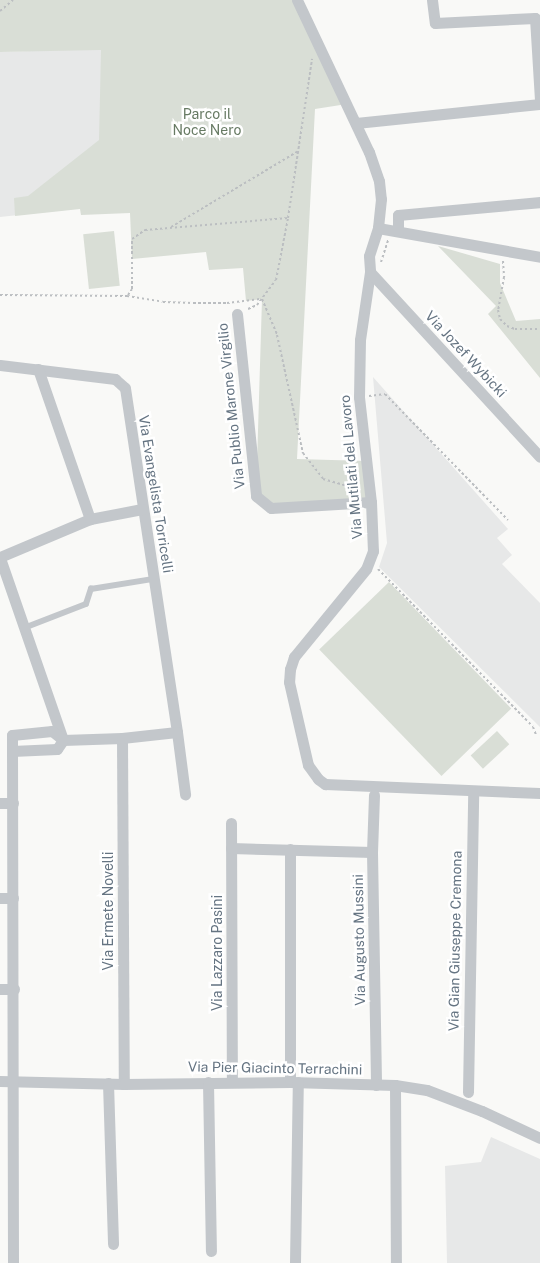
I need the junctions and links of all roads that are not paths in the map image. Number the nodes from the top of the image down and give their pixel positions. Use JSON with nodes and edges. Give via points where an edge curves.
{"nodes":[{"id":1,"x":297,"y":0,"type":"edge"},
{"id":2,"x":432,"y":0,"type":"edge"},
{"id":3,"x":540,"y":99,"type":"edge"},
{"id":4,"x":540,"y":104,"type":"edge"},
{"id":5,"x":356,"y":123,"type":"junction"},
{"id":6,"x":540,"y":202,"type":"edge"},
{"id":7,"x":378,"y":228,"type":"junction"},
{"id":8,"x":394,"y":231,"type":"junction"},
{"id":9,"x":540,"y":257,"type":"edge"},
{"id":10,"x":375,"y":269,"type":"junction"},
{"id":11,"x":237,"y":314,"type":"road end"},
{"id":12,"x":0,"y":365,"type":"edge"},
{"id":13,"x":38,"y":369,"type":"junction"},
{"id":14,"x":540,"y":457,"type":"edge"},
{"id":15,"x":371,"y":502,"type":"junction"},
{"id":16,"x":142,"y":509,"type":"junction"},
{"id":17,"x":90,"y":519,"type":"junction"},
{"id":18,"x":0,"y":557,"type":"edge"},
{"id":19,"x":153,"y":579,"type":"junction"},
{"id":20,"x":24,"y":628,"type":"junction"},
{"id":21,"x":177,"y":732,"type":"junction"},
{"id":22,"x":122,"y":738,"type":"junction"},
{"id":23,"x":63,"y":740,"type":"junction"},
{"id":24,"x":12,"y":751,"type":"junction"},
{"id":25,"x":473,"y":791,"type":"junction"},
{"id":26,"x":540,"y":793,"type":"edge"},
{"id":27,"x":184,"y":794,"type":"dead end"},
{"id":28,"x":374,"y":796,"type":"dead end"},
{"id":29,"x":0,"y":803,"type":"edge"},
{"id":30,"x":13,"y":803,"type":"junction"},
{"id":31,"x":231,"y":823,"type":"dead end"},
{"id":32,"x":232,"y":848,"type":"junction"},
{"id":33,"x":290,"y":849,"type":"junction"},
{"id":34,"x":372,"y":852,"type":"junction"},
{"id":35,"x":0,"y":898,"type":"edge"},
{"id":36,"x":13,"y":898,"type":"junction"},
{"id":37,"x":0,"y":989,"type":"edge"},
{"id":38,"x":14,"y":989,"type":"junction"},
{"id":39,"x":0,"y":1081,"type":"edge"},
{"id":40,"x":13,"y":1081,"type":"junction"},
{"id":41,"x":208,"y":1082,"type":"junction"},
{"id":42,"x":232,"y":1082,"type":"junction"},
{"id":43,"x":294,"y":1082,"type":"junction"},
{"id":44,"x":108,"y":1083,"type":"junction"},
{"id":45,"x":124,"y":1084,"type":"junction"},
{"id":46,"x":376,"y":1084,"type":"junction"},
{"id":47,"x":395,"y":1086,"type":"junction"},
{"id":48,"x":468,"y":1092,"type":"dead end"},
{"id":49,"x":540,"y":1138,"type":"edge"},
{"id":50,"x":113,"y":1244,"type":"dead end"},
{"id":51,"x":211,"y":1251,"type":"dead end"},
{"id":52,"x":12,"y":1263,"type":"edge"},
{"id":53,"x":295,"y":1263,"type":"edge"},
{"id":54,"x":396,"y":1263,"type":"edge"}],
"edges":[{"from":1,"to":5,"type":"street","name":"Via Mutilati del Lavoro"},
{"from":2,"to":3,"type":"street","via":[[435,23],[535,18]]},
{"from":4,"to":5,"type":"street"},
{"from":5,"to":7,"type":"street","name":"Via Mutilati del Lavoro","via":[[378,181],[381,212]]},
{"from":6,"to":8,"type":"street","via":[[398,216]]},
{"from":7,"to":8,"type":"street"},
{"from":7,"to":10,"type":"street","name":"Via Mutilati del Lavoro","via":[[370,250]]},
{"from":8,"to":9,"type":"street"},
{"from":10,"to":14,"type":"street","name":"Via Jozef Wybicki"},
{"from":10,"to":15,"type":"street","name":"Via Mutilati del Lavoro","via":[[360,340],[359,397]]},
{"from":11,"to":15,"type":"street","name":"Via Publio Marone Virgilio","via":[[256,496],[271,508]]},
{"from":12,"to":13,"type":"street","name":"Via Evangelista Torricelli"},
{"from":13,"to":16,"type":"street","name":"Via Evangelista Torricelli","via":[[115,379],[125,388]]},
{"from":13,"to":17,"type":"street"},
{"from":15,"to":25,"type":"street","name":"Via Mutilati del Lavoro","via":[[371,562],[294,657],[290,669],[289,682],[308,765],[325,784]]},
{"from":16,"to":17,"type":"street"},
{"from":16,"to":19,"type":"street","name":"Via Evangelista Torricelli"},
{"from":17,"to":18,"type":"street"},
{"from":18,"to":20,"type":"street"},
{"from":19,"to":20,"type":"lane","via":[[91,589],[86,604]]},
{"from":19,"to":21,"type":"street","name":"Via Evangelista Torricelli"},
{"from":20,"to":23,"type":"street"},
{"from":21,"to":22,"type":"street"},
{"from":21,"to":27,"type":"street","name":"Via Evangelista Torricelli"},
{"from":22,"to":23,"type":"street"},
{"from":22,"to":45,"type":"street","name":"Via Ermete Novelli"},
{"from":23,"to":24,"type":"street","via":[[57,749]]},
{"from":23,"to":24,"type":"street","via":[[52,731],[12,735]]},
{"from":24,"to":30,"type":"street"},
{"from":25,"to":26,"type":"street"},
{"from":25,"to":48,"type":"street","name":"Via Gian Giuseppe Cremona"},
{"from":28,"to":34,"type":"street","name":"Via Augusto Mussini"},
{"from":29,"to":30,"type":"street"},
{"from":30,"to":36,"type":"street"},
{"from":31,"to":32,"type":"street","name":"Via Lazzaro Pasini"},
{"from":32,"to":33,"type":"street"},
{"from":32,"to":42,"type":"street","name":"Via Lazzaro Pasini"},
{"from":33,"to":34,"type":"street"},
{"from":33,"to":43,"type":"street"},
{"from":34,"to":46,"type":"street","name":"Via Augusto Mussini"},
{"from":35,"to":36,"type":"street"},
{"from":36,"to":38,"type":"street"},
{"from":37,"to":38,"type":"street"},
{"from":38,"to":40,"type":"street"},
{"from":39,"to":40,"type":"street","name":"Via Pier Giacinto Terrachini"},
{"from":40,"to":44,"type":"street","name":"Via Pier Giacinto Terrachini"},
{"from":40,"to":52,"type":"street"},
{"from":41,"to":42,"type":"street","name":"Via Pier Giacinto Terrachini"},
{"from":41,"to":45,"type":"street","name":"Via Pier Giacinto Terrachini"},
{"from":41,"to":51,"type":"street"},
{"from":42,"to":43,"type":"street","name":"Via Pier Giacinto Terrachini"},
{"from":43,"to":46,"type":"street","name":"Via Pier Giacinto Terrachini"},
{"from":43,"to":53,"type":"street"},
{"from":44,"to":45,"type":"street","name":"Via Pier Giacinto Terrachini"},
{"from":44,"to":50,"type":"street"},
{"from":46,"to":47,"type":"street","name":"Via Pier Giacinto Terrachini"},
{"from":47,"to":49,"type":"street","name":"Via Pier Giacinto Terrachini","via":[[426,1090]]},
{"from":47,"to":54,"type":"street"}]}
